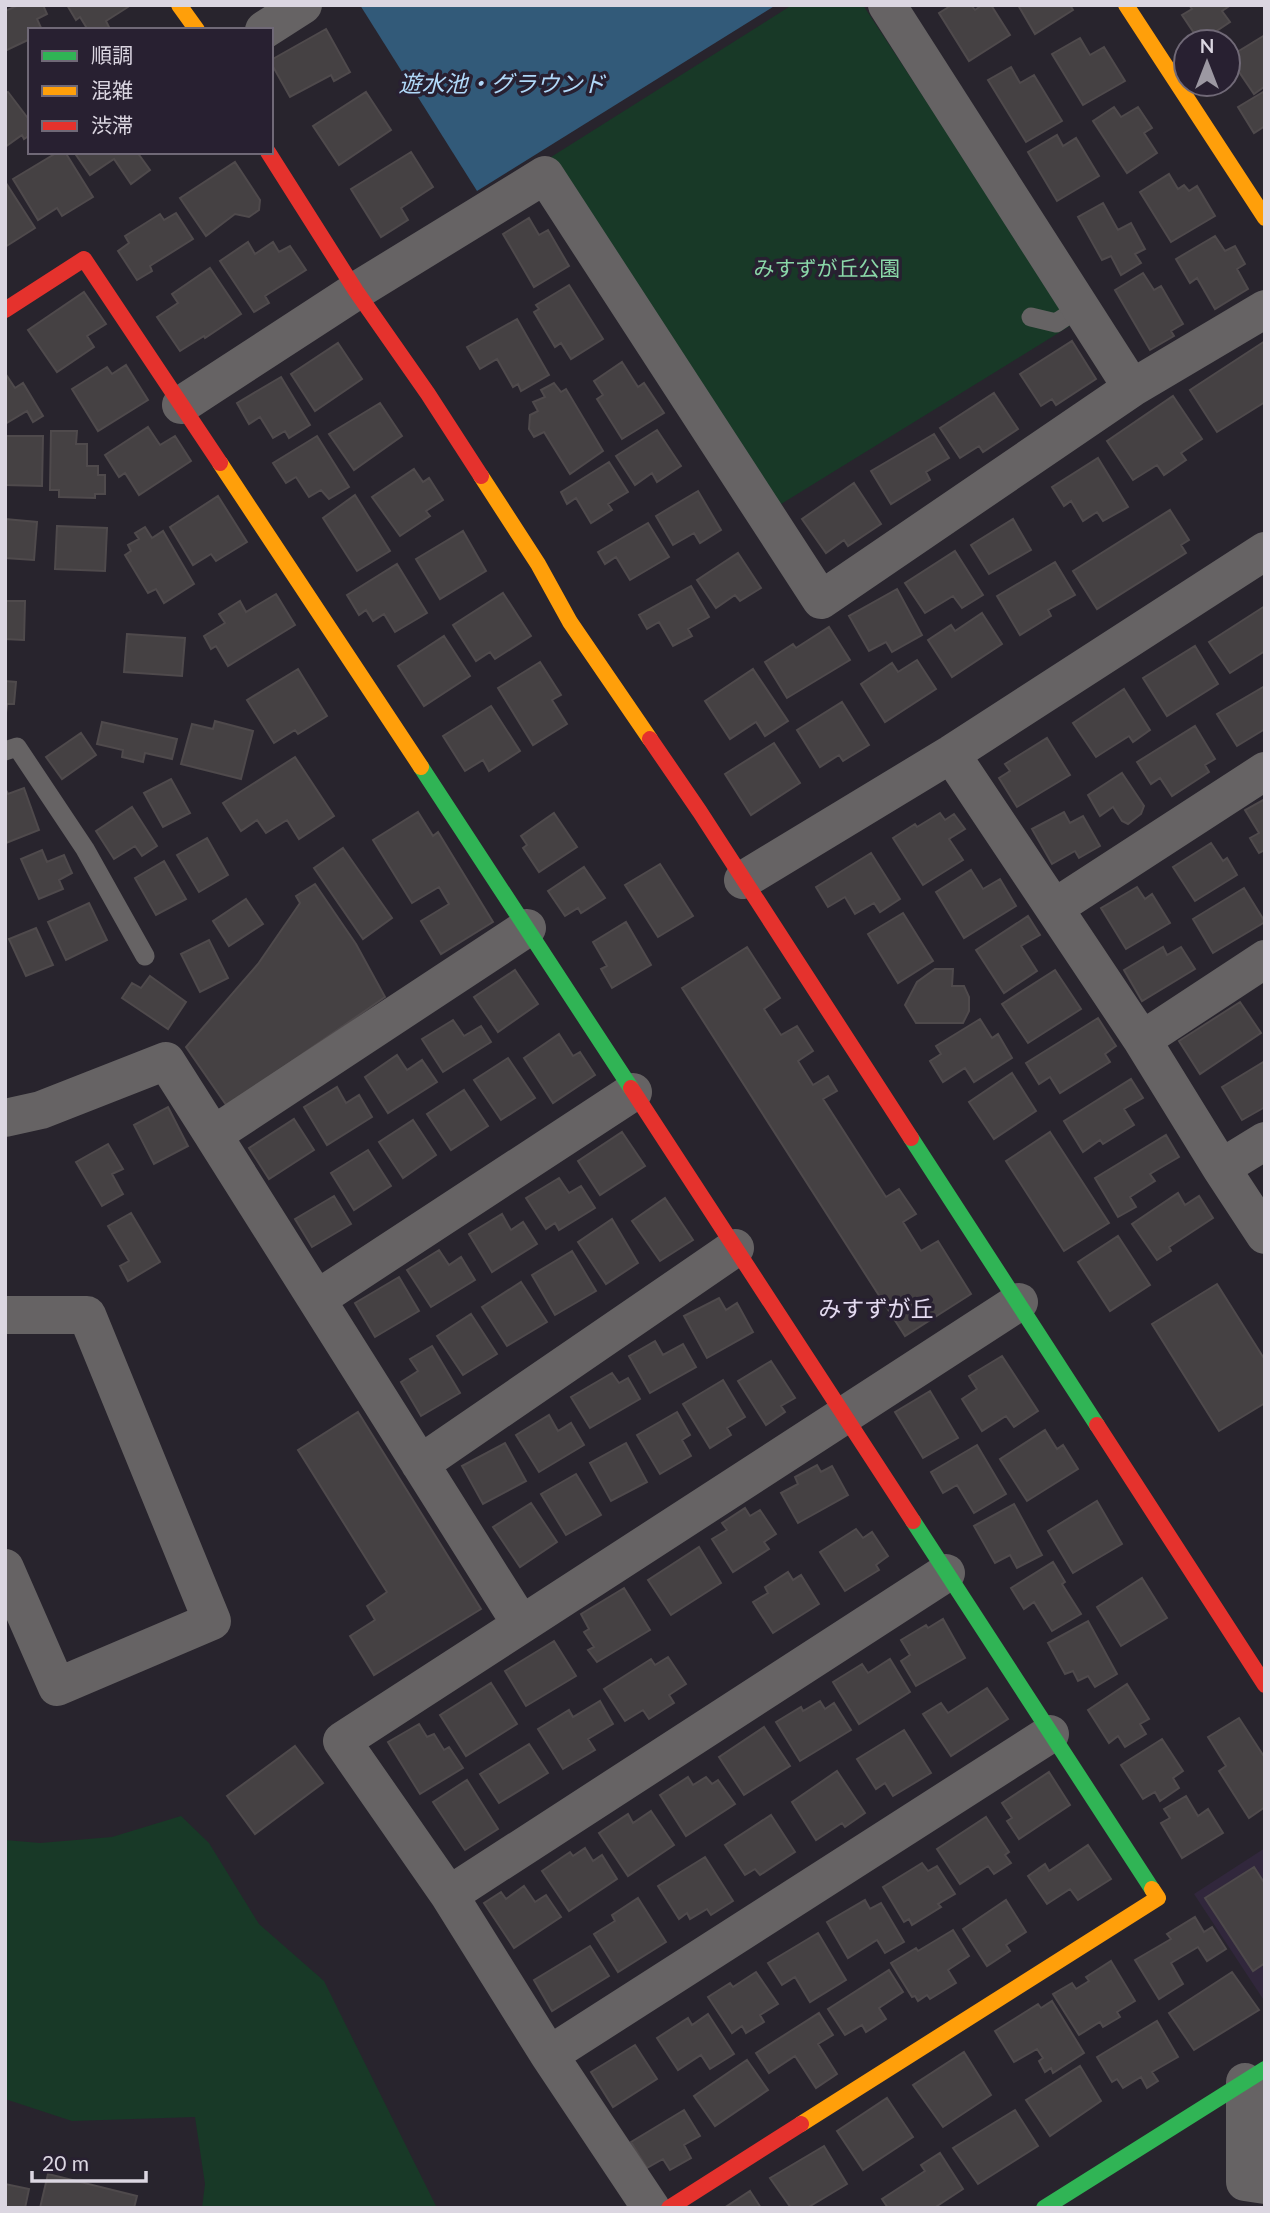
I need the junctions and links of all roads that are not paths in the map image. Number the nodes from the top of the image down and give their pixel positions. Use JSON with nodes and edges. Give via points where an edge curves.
{"nodes":[{"id":1,"x":179,"y":5,"type":"edge"},
{"id":2,"x":303,"y":5,"type":"edge"},
{"id":3,"x":887,"y":5,"type":"edge"},
{"id":4,"x":1126,"y":5,"type":"edge"},
{"id":5,"x":196,"y":28,"type":"edge"},
{"id":6,"x":267,"y":28,"type":"edge"},
{"id":7,"x":269,"y":154,"type":"edge"},
{"id":8,"x":1265,"y":218,"type":"edge"},
{"id":9,"x":356,"y":291,"type":"junction"},
{"id":10,"x":1080,"y":307,"type":"junction"},
{"id":11,"x":1265,"y":309,"type":"edge"},
{"id":12,"x":5,"y":310,"type":"edge"},
{"id":13,"x":1031,"y":317,"type":"dead end"},
{"id":14,"x":1132,"y":388,"type":"junction"},
{"id":15,"x":181,"y":405,"type":"junction"},
{"id":16,"x":1265,"y":551,"type":"edge"},
{"id":17,"x":5,"y":751,"type":"edge"},
{"id":18,"x":951,"y":754,"type":"junction"},
{"id":19,"x":1265,"y":771,"type":"edge"},
{"id":20,"x":743,"y":880,"type":"junction"},
{"id":21,"x":1054,"y":908,"type":"junction"},
{"id":22,"x":527,"y":928,"type":"junction"},
{"id":23,"x":145,"y":956,"type":"dead end"},
{"id":24,"x":1265,"y":959,"type":"edge"},
{"id":25,"x":1142,"y":1040,"type":"junction"},
{"id":26,"x":633,"y":1092,"type":"junction"},
{"id":27,"x":5,"y":1118,"type":"edge"},
{"id":28,"x":213,"y":1135,"type":"junction"},
{"id":29,"x":1265,"y":1141,"type":"edge"},
{"id":30,"x":1221,"y":1168,"type":"junction"},
{"id":31,"x":1265,"y":1235,"type":"edge"},
{"id":32,"x":735,"y":1248,"type":"junction"},
{"id":33,"x":317,"y":1299,"type":"junction"},
{"id":34,"x":1019,"y":1302,"type":"junction"},
{"id":35,"x":5,"y":1315,"type":"edge"},
{"id":36,"x":844,"y":1416,"type":"junction"},
{"id":37,"x":420,"y":1464,"type":"junction"},
{"id":38,"x":5,"y":1568,"type":"edge"},
{"id":39,"x":946,"y":1573,"type":"junction"},
{"id":40,"x":521,"y":1625,"type":"junction"},
{"id":41,"x":1265,"y":1685,"type":"edge"},
{"id":42,"x":1050,"y":1734,"type":"junction"},
{"id":43,"x":449,"y":1895,"type":"junction"},
{"id":44,"x":549,"y":2055,"type":"junction"},
{"id":45,"x":1255,"y":2076,"type":"edge"},
{"id":46,"x":1251,"y":2192,"type":"edge"},
{"id":47,"x":651,"y":2208,"type":"edge"},
{"id":48,"x":669,"y":2208,"type":"edge"},
{"id":49,"x":1044,"y":2208,"type":"edge"}],
"edges":[{"from":1,"to":5,"type":"street"},
{"from":2,"to":6,"type":"street"},
{"from":3,"to":10,"type":"street","via":[[980,167]]},
{"from":4,"to":8,"type":"street"},
{"from":7,"to":9,"type":"street"},
{"from":9,"to":14,"type":"street","via":[[545,175],[557,182],[821,600]]},
{"from":9,"to":15,"type":"street"},
{"from":9,"to":20,"type":"street","via":[[428,394],[570,622]]},
{"from":10,"to":13,"type":"lane","via":[[1056,323]]},
{"from":10,"to":14,"type":"street"},
{"from":11,"to":14,"type":"street"},
{"from":12,"to":15,"type":"street","via":[[84,259]]},
{"from":15,"to":22,"type":"street"},
{"from":16,"to":18,"type":"street"},
{"from":17,"to":23,"type":"lane","via":[[17,747],[85,849]]},
{"from":18,"to":20,"type":"street"},
{"from":18,"to":21,"type":"street"},
{"from":19,"to":21,"type":"street"},
{"from":20,"to":34,"type":"street"},
{"from":21,"to":25,"type":"street"},
{"from":22,"to":26,"type":"street"},
{"from":22,"to":28,"type":"street"},
{"from":24,"to":25,"type":"street"},
{"from":25,"to":30,"type":"street"},
{"from":26,"to":32,"type":"street"},
{"from":26,"to":33,"type":"street"},
{"from":27,"to":28,"type":"street","via":[[41,1110],[166,1061]]},
{"from":28,"to":33,"type":"street"},
{"from":29,"to":30,"type":"street"},
{"from":30,"to":31,"type":"street"},
{"from":32,"to":36,"type":"street"},
{"from":32,"to":37,"type":"street"},
{"from":33,"to":37,"type":"street"},
{"from":34,"to":36,"type":"street"},
{"from":34,"to":41,"type":"street"},
{"from":35,"to":38,"type":"street","via":[[87,1315],[212,1621],[57,1687]]},
{"from":36,"to":39,"type":"street"},
{"from":36,"to":40,"type":"street"},
{"from":37,"to":40,"type":"street"},
{"from":39,"to":42,"type":"street"},
{"from":39,"to":43,"type":"street"},
{"from":40,"to":43,"type":"street","via":[[342,1741]]},
{"from":42,"to":44,"type":"street"},
{"from":42,"to":48,"type":"street","via":[[1158,1898]]},
{"from":43,"to":44,"type":"street"},
{"from":44,"to":47,"type":"street"},
{"from":45,"to":46,"type":"street"},
{"from":45,"to":49,"type":"street"}]}
